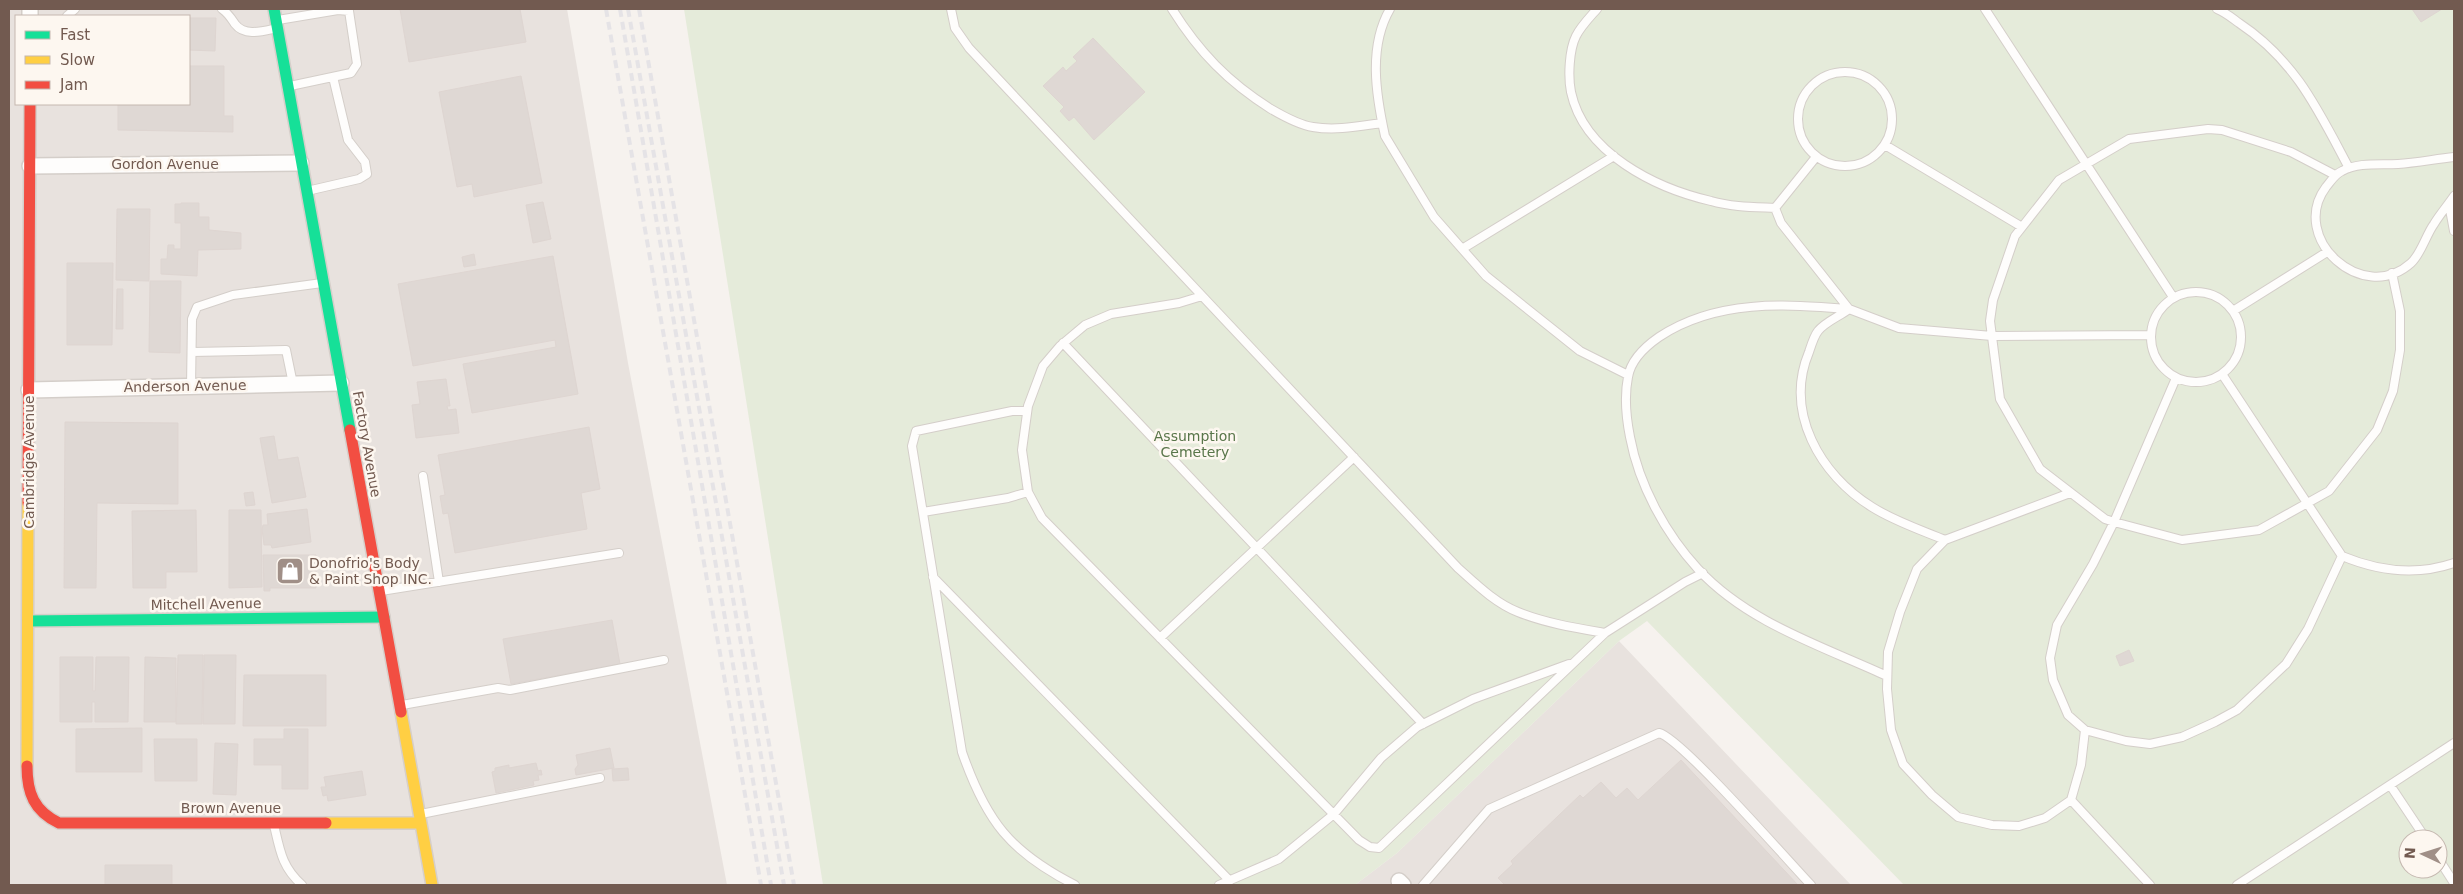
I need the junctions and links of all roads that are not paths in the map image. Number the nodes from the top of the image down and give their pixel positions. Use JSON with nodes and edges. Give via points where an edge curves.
{"nodes":[{"id":1,"x":222,"y":9,"type":"edge"},
{"id":2,"x":274,"y":9,"type":"edge"},
{"id":3,"x":338,"y":9,"type":"edge"},
{"id":4,"x":951,"y":9,"type":"edge"},
{"id":5,"x":1172,"y":9,"type":"edge"},
{"id":6,"x":1390,"y":9,"type":"edge"},
{"id":7,"x":1597,"y":9,"type":"edge"},
{"id":8,"x":1985,"y":9,"type":"edge"},
{"id":9,"x":2217,"y":9,"type":"edge"},
{"id":10,"x":277,"y":24,"type":"junction"},
{"id":11,"x":333,"y":77,"type":"junction"},
{"id":12,"x":287,"y":86,"type":"junction"},
{"id":13,"x":30,"y":105,"type":"edge"},
{"id":14,"x":1382,"y":123,"type":"junction"},
{"id":15,"x":1885,"y":145,"type":"junction"},
{"id":16,"x":1614,"y":156,"type":"junction"},
{"id":17,"x":1816,"y":157,"type":"junction"},
{"id":18,"x":2454,"y":157,"type":"edge"},
{"id":19,"x":301,"y":163,"type":"junction"},
{"id":20,"x":2086,"y":164,"type":"junction"},
{"id":21,"x":30,"y":166,"type":"junction"},
{"id":22,"x":2349,"y":168,"type":"junction"},
{"id":23,"x":2335,"y":175,"type":"junction"},
{"id":24,"x":306,"y":191,"type":"junction"},
{"id":25,"x":2454,"y":196,"type":"edge"},
{"id":26,"x":2449,"y":204,"type":"junction"},
{"id":27,"x":1775,"y":208,"type":"junction"},
{"id":28,"x":2022,"y":226,"type":"junction"},
{"id":29,"x":2454,"y":231,"type":"edge"},
{"id":30,"x":1462,"y":249,"type":"junction"},
{"id":31,"x":2327,"y":252,"type":"junction"},
{"id":32,"x":2392,"y":273,"type":"junction"},
{"id":33,"x":322,"y":282,"type":"junction"},
{"id":34,"x":1202,"y":296,"type":"junction"},
{"id":35,"x":2173,"y":297,"type":"junction"},
{"id":36,"x":1849,"y":309,"type":"junction"},
{"id":37,"x":2233,"y":311,"type":"junction"},
{"id":38,"x":2150,"y":335,"type":"junction"},
{"id":39,"x":1992,"y":336,"type":"junction"},
{"id":40,"x":1063,"y":343,"type":"junction"},
{"id":41,"x":192,"y":352,"type":"junction"},
{"id":42,"x":2222,"y":374,"type":"junction"},
{"id":43,"x":1628,"y":375,"type":"junction"},
{"id":44,"x":2176,"y":378,"type":"junction"},
{"id":45,"x":341,"y":383,"type":"junction"},
{"id":46,"x":293,"y":384,"type":"junction"},
{"id":47,"x":191,"y":386,"type":"junction"},
{"id":48,"x":30,"y":390,"type":"junction"},
{"id":49,"x":1028,"y":411,"type":"junction"},
{"id":50,"x":1354,"y":457,"type":"junction"},
{"id":51,"x":423,"y":476,"type":"dead end"},
{"id":52,"x":1028,"y":492,"type":"junction"},
{"id":53,"x":2070,"y":493,"type":"junction"},
{"id":54,"x":2306,"y":504,"type":"junction"},
{"id":55,"x":922,"y":512,"type":"junction"},
{"id":56,"x":2114,"y":522,"type":"junction"},
{"id":57,"x":1945,"y":540,"type":"junction"},
{"id":58,"x":1256,"y":548,"type":"junction"},
{"id":59,"x":619,"y":553,"type":"dead end"},
{"id":60,"x":2342,"y":556,"type":"junction"},
{"id":61,"x":2454,"y":563,"type":"edge"},
{"id":62,"x":1703,"y":573,"type":"junction"},
{"id":63,"x":933,"y":577,"type":"junction"},
{"id":64,"x":439,"y":582,"type":"junction"},
{"id":65,"x":379,"y":591,"type":"junction"},
{"id":66,"x":384,"y":617,"type":"junction"},
{"id":67,"x":28,"y":621,"type":"junction"},
{"id":68,"x":1605,"y":632,"type":"junction"},
{"id":69,"x":1160,"y":638,"type":"junction"},
{"id":70,"x":664,"y":660,"type":"dead end"},
{"id":71,"x":1574,"y":662,"type":"junction"},
{"id":72,"x":1887,"y":676,"type":"junction"},
{"id":73,"x":400,"y":706,"type":"junction"},
{"id":74,"x":1423,"y":724,"type":"junction"},
{"id":75,"x":2085,"y":730,"type":"junction"},
{"id":76,"x":2454,"y":743,"type":"edge"},
{"id":77,"x":600,"y":778,"type":"dead end"},
{"id":78,"x":2390,"y":785,"type":"junction"},
{"id":79,"x":2071,"y":800,"type":"junction"},
{"id":80,"x":1334,"y":814,"type":"junction"},
{"id":81,"x":43,"y":816,"type":"joint"},
{"id":82,"x":420,"y":819,"type":"junction"},
{"id":83,"x":273,"y":823,"type":"junction"},
{"id":84,"x":2419,"y":829,"type":"edge"},
{"id":85,"x":1230,"y":881,"type":"junction"},
{"id":86,"x":302,"y":885,"type":"edge"},
{"id":87,"x":432,"y":885,"type":"edge"},
{"id":88,"x":1075,"y":885,"type":"edge"},
{"id":89,"x":1219,"y":885,"type":"edge"},
{"id":90,"x":1423,"y":885,"type":"edge"},
{"id":91,"x":1811,"y":885,"type":"edge"},
{"id":92,"x":2150,"y":885,"type":"edge"},
{"id":93,"x":2237,"y":885,"type":"edge"}],
"edges":[{"from":1,"to":10,"type":"lane","via":[[244,31],[254,32]]},
{"from":2,"to":10,"type":"street","name":"Factory Avenue"},
{"from":3,"to":10,"type":"lane"},
{"from":3,"to":11,"type":"lane","via":[[349,11],[357,64],[351,73]]},
{"from":4,"to":34,"type":"lane","via":[[956,28],[969,48]]},
{"from":5,"to":14,"type":"lane","via":[[1213,65],[1246,93],[1283,116],[1312,127],[1340,129]]},
{"from":6,"to":14,"type":"lane","via":[[1382,22],[1374,77]]},
{"from":7,"to":16,"type":"lane","via":[[1575,36],[1568,76],[1574,104],[1597,142]]},
{"from":8,"to":20,"type":"lane"},
{"from":9,"to":22,"type":"lane","via":[[2258,36],[2291,68],[2319,111]]},
{"from":10,"to":12,"type":"street","name":"Factory Avenue"},
{"from":11,"to":12,"type":"lane"},
{"from":11,"to":24,"type":"lane","via":[[348,140],[366,162],[367,174],[359,179]]},
{"from":12,"to":19,"type":"street","name":"Factory Avenue"},
{"from":13,"to":21,"type":"street","name":"Cambridge Avenue"},
{"from":14,"to":30,"type":"lane","via":[[1385,136],[1434,217]]},
{"from":15,"to":17,"type":"lane","via":[[1874,156],[1851,166],[1839,166]]},
{"from":15,"to":17,"type":"lane","via":[[1892,120],[1884,92],[1861,74],[1831,73],[1807,90],[1800,103],[1800,132]]},
{"from":15,"to":28,"type":"lane"},
{"from":16,"to":27,"type":"lane","via":[[1663,186],[1740,206]]},
{"from":16,"to":30,"type":"lane"},
{"from":17,"to":27,"type":"lane"},
{"from":18,"to":22,"type":"lane","via":[[2398,164],[2362,164]]},
{"from":19,"to":21,"type":"street","name":"Gordon Avenue"},
{"from":19,"to":24,"type":"street","name":"Factory Avenue"},
{"from":20,"to":23,"type":"lane","via":[[2129,140],[2208,129],[2222,130],[2291,152]]},
{"from":20,"to":28,"type":"lane","via":[[2059,180]]},
{"from":20,"to":35,"type":"lane"},
{"from":21,"to":48,"type":"street","name":"Cambridge Avenue"},
{"from":22,"to":23,"type":"lane"},
{"from":23,"to":31,"type":"lane","via":[[2322,192],[2316,215],[2318,235]]},
{"from":24,"to":33,"type":"street","name":"Factory Avenue"},
{"from":25,"to":26,"type":"lane"},
{"from":26,"to":29,"type":"lane"},
{"from":26,"to":32,"type":"lane","via":[[2411,262]]},
{"from":27,"to":36,"type":"lane","via":[[1781,222]]},
{"from":28,"to":39,"type":"lane","via":[[2015,236],[1992,300]]},
{"from":30,"to":43,"type":"lane","via":[[1486,276],[1543,323],[1580,351]]},
{"from":31,"to":32,"type":"lane","via":[[2348,270],[2369,276]]},
{"from":31,"to":37,"type":"lane"},
{"from":32,"to":54,"type":"lane","via":[[2400,311],[2400,350],[2393,391],[2377,430],[2329,491]]},
{"from":33,"to":41,"type":"lane","via":[[234,295],[197,307],[192,318]]},
{"from":33,"to":45,"type":"street","name":"Factory Avenue"},
{"from":34,"to":40,"type":"lane","via":[[1178,304],[1111,314],[1085,325]]},
{"from":34,"to":50,"type":"lane"},
{"from":35,"to":37,"type":"lane","via":[[2195,291],[2206,293]]},
{"from":35,"to":38,"type":"lane","via":[[2160,309]]},
{"from":36,"to":39,"type":"lane","via":[[1899,328]]},
{"from":36,"to":43,"type":"lane","via":[[1791,305],[1739,307],[1697,318],[1642,348]]},
{"from":36,"to":57,"type":"lane","via":[[1818,331],[1805,362],[1800,388],[1802,416],[1811,442],[1824,464],[1872,507]]},
{"from":37,"to":42,"type":"lane","via":[[2241,338],[2235,358]]},
{"from":38,"to":39,"type":"lane"},
{"from":38,"to":44,"type":"lane","via":[[2157,360]]},
{"from":39,"to":53,"type":"lane","via":[[2000,399],[2040,469]]},
{"from":40,"to":49,"type":"lane","via":[[1044,366]]},
{"from":40,"to":58,"type":"lane"},
{"from":41,"to":46,"type":"lane","via":[[286,350]]},
{"from":41,"to":47,"type":"lane"},
{"from":42,"to":44,"type":"lane","via":[[2199,382]]},
{"from":42,"to":54,"type":"lane"},
{"from":43,"to":62,"type":"lane","via":[[1626,412],[1633,454],[1647,491],[1674,538]]},
{"from":44,"to":56,"type":"lane"},
{"from":45,"to":46,"type":"street","name":"Anderson Avenue"},
{"from":45,"to":65,"type":"street","name":"Factory Avenue"},
{"from":46,"to":47,"type":"street","name":"Anderson Avenue"},
{"from":47,"to":48,"type":"street","name":"Anderson Avenue"},
{"from":48,"to":67,"type":"street","name":"Cambridge Avenue"},
{"from":49,"to":52,"type":"lane","via":[[1022,450]]},
{"from":49,"to":55,"type":"lane","via":[[1012,411],[916,431],[912,446]]},
{"from":50,"to":58,"type":"lane"},
{"from":50,"to":68,"type":"lane","via":[[1458,568],[1491,596],[1517,612],[1576,628]]},
{"from":51,"to":64,"type":"lane"},
{"from":52,"to":55,"type":"lane"},
{"from":52,"to":69,"type":"lane","via":[[1042,518]]},
{"from":53,"to":56,"type":"lane","via":[[2105,520]]},
{"from":53,"to":57,"type":"lane"},
{"from":54,"to":56,"type":"lane","via":[[2259,530],[2182,540]]},
{"from":54,"to":60,"type":"lane"},
{"from":55,"to":63,"type":"lane"},
{"from":56,"to":75,"type":"lane","via":[[2056,625],[2050,658],[2053,680],[2068,715]]},
{"from":57,"to":72,"type":"lane","via":[[1918,569],[1888,652]]},
{"from":58,"to":69,"type":"lane"},
{"from":58,"to":74,"type":"lane"},
{"from":59,"to":64,"type":"lane"},
{"from":60,"to":61,"type":"lane","via":[[2368,567],[2395,570],[2415,571]]},
{"from":60,"to":75,"type":"lane","via":[[2308,629],[2286,664],[2237,710],[2182,737],[2150,744]]},
{"from":62,"to":68,"type":"lane"},
{"from":62,"to":72,"type":"lane","via":[[1756,616]]},
{"from":63,"to":85,"type":"lane"},
{"from":63,"to":88,"type":"lane","via":[[962,752],[974,786],[994,822],[1022,853]]},
{"from":64,"to":65,"type":"lane"},
{"from":65,"to":66,"type":"street","name":"Factory Avenue"},
{"from":66,"to":67,"type":"street","name":"Mitchell Avenue"},
{"from":66,"to":73,"type":"street","name":"Factory Avenue"},
{"from":67,"to":81,"type":"street","name":"Cambridge Avenue","via":[[27,783],[30,799]]},
{"from":68,"to":71,"type":"lane"},
{"from":69,"to":80,"type":"lane"},
{"from":70,"to":73,"type":"lane","via":[[510,690],[498,688]]},
{"from":71,"to":74,"type":"lane","via":[[1473,699]]},
{"from":71,"to":80,"type":"lane","via":[[1379,848],[1359,840]]},
{"from":72,"to":79,"type":"lane","via":[[1891,730],[1903,764],[1958,817],[2019,826],[2045,818]]},
{"from":73,"to":82,"type":"street","name":"Factory Avenue"},
{"from":74,"to":80,"type":"lane","via":[[1380,758]]},
{"from":75,"to":79,"type":"lane","via":[[2081,765]]},
{"from":76,"to":78,"type":"lane"},
{"from":77,"to":82,"type":"lane"},
{"from":78,"to":84,"type":"lane"},
{"from":78,"to":93,"type":"lane"},
{"from":79,"to":92,"type":"lane"},
{"from":80,"to":85,"type":"lane","via":[[1279,859]]},
{"from":81,"to":83,"type":"street","name":"Brown Avenue","via":[[59,823]]},
{"from":82,"to":83,"type":"street","name":"Brown Avenue"},
{"from":82,"to":87,"type":"street","name":"Factory Avenue"},
{"from":83,"to":86,"type":"lane","via":[[289,874]]},
{"from":85,"to":89,"type":"lane"},
{"from":90,"to":91,"type":"lane","via":[[1489,809],[1660,733],[1693,760]]}]}
